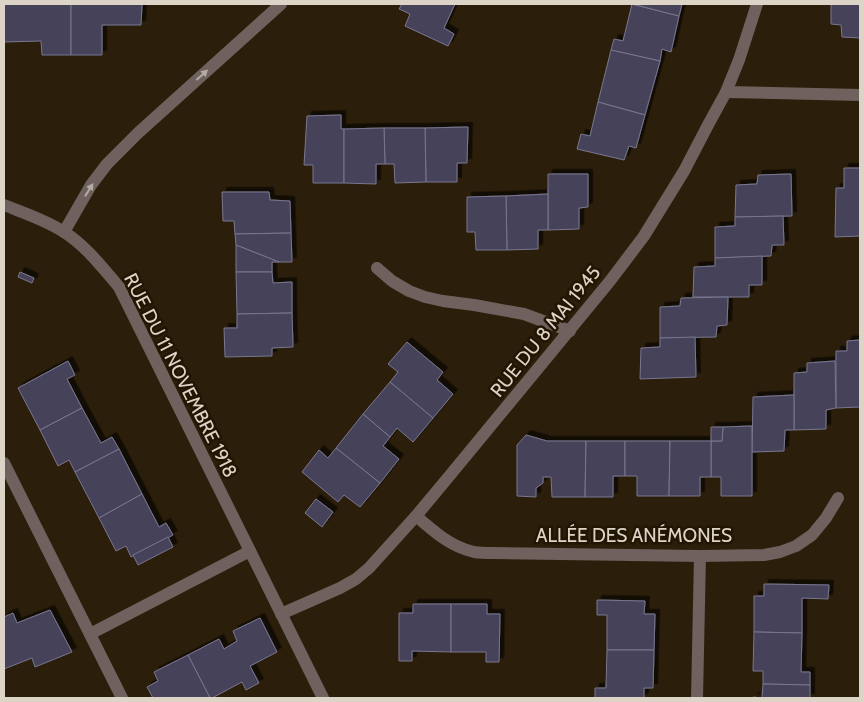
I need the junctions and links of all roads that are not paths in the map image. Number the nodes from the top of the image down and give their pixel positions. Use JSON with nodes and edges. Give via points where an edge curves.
{"nodes":[{"id":1,"x":281,"y":4,"type":"edge"},
{"id":2,"x":757,"y":4,"type":"edge"},
{"id":3,"x":726,"y":92,"type":"junction"},
{"id":4,"x":860,"y":95,"type":"edge"},
{"id":5,"x":4,"y":204,"type":"edge"},
{"id":6,"x":64,"y":232,"type":"junction"},
{"id":7,"x":377,"y":268,"type":"dead end"},
{"id":8,"x":570,"y":331,"type":"junction"},
{"id":9,"x":4,"y":463,"type":"edge"},
{"id":10,"x":838,"y":498,"type":"dead end"},
{"id":11,"x":416,"y":516,"type":"junction"},
{"id":12,"x":250,"y":551,"type":"junction"},
{"id":13,"x":700,"y":556,"type":"junction"},
{"id":14,"x":281,"y":614,"type":"junction"},
{"id":15,"x":90,"y":634,"type":"junction"},
{"id":16,"x":122,"y":698,"type":"edge"},
{"id":17,"x":323,"y":698,"type":"edge"},
{"id":18,"x":697,"y":698,"type":"edge"}],
"edges":[{"from":6,"to":1,"type":"street","one_way":true,"via":[[107,164]]},
{"from":2,"to":3,"type":"street","name":"RUE DU 8 MAI 1945"},
{"from":3,"to":4,"type":"street"},
{"from":3,"to":8,"type":"street","name":"RUE DU 8 MAI 1945","via":[[684,172],[644,236]]},
{"from":5,"to":6,"type":"street","name":"RUE DU 11 NOVEMBRE 1918"},
{"from":6,"to":12,"type":"street","name":"RUE DU 11 NOVEMBRE 1918","via":[[93,255],[119,287]]},
{"from":7,"to":8,"type":"street","via":[[392,281],[425,297],[524,314]]},
{"from":8,"to":11,"type":"street","name":"RUE DU 8 MAI 1945"},
{"from":9,"to":15,"type":"street"},
{"from":10,"to":13,"type":"street","name":"ALLÉE DES ANÉMONES","via":[[812,535],[796,546],[764,554]]},
{"from":11,"to":13,"type":"street","name":"ALLÉE DES ANÉMONES","via":[[450,543],[474,552]]},
{"from":11,"to":14,"type":"street","name":"RUE DU 8 MAI 1945","via":[[356,579]]},
{"from":12,"to":14,"type":"street","name":"RUE DU 11 NOVEMBRE 1918"},
{"from":12,"to":15,"type":"street"},
{"from":13,"to":18,"type":"street"},
{"from":14,"to":17,"type":"street","name":"RUE DU 11 NOVEMBRE 1918"},
{"from":15,"to":16,"type":"street"}]}
